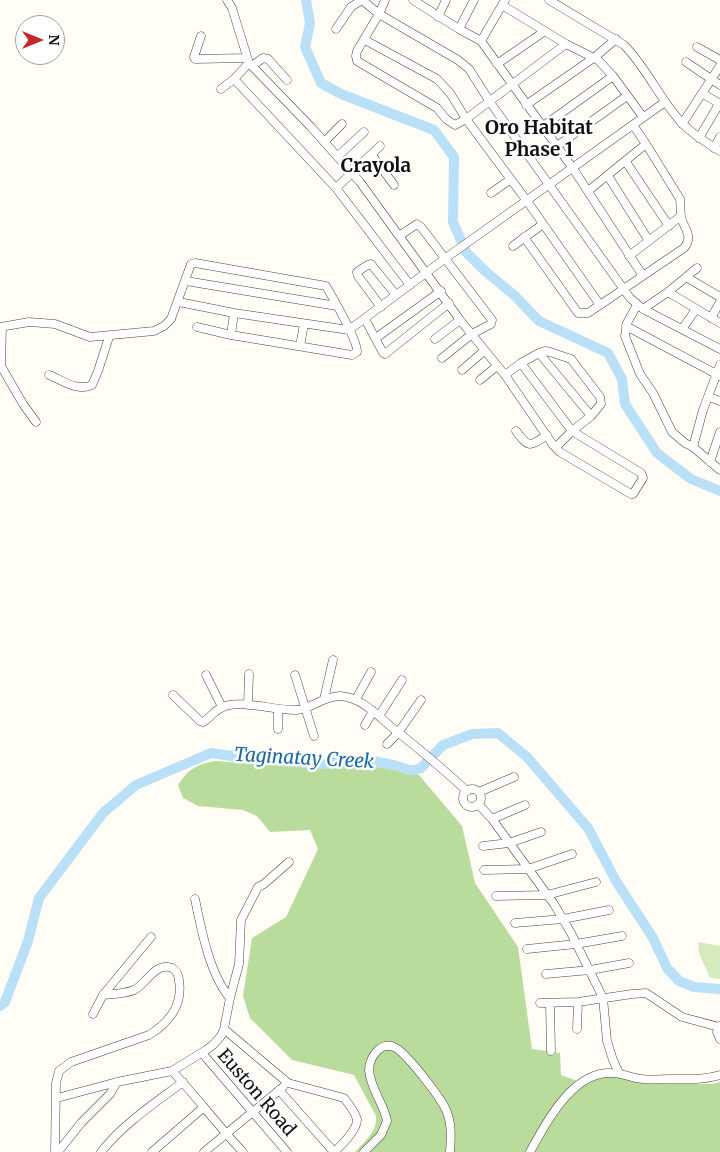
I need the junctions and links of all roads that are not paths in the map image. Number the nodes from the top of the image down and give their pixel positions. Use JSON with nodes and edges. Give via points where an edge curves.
{"nodes":[{"id":1,"x":227,"y":0,"type":"edge"},
{"id":2,"x":362,"y":0,"type":"edge"},
{"id":3,"x":386,"y":0,"type":"edge"},
{"id":4,"x":446,"y":0,"type":"edge"},
{"id":5,"x":474,"y":0,"type":"edge"},
{"id":6,"x":549,"y":0,"type":"edge"},
{"id":7,"x":415,"y":1,"type":"edge"},
{"id":8,"x":504,"y":3,"type":"edge"},
{"id":9,"x":379,"y":14,"type":"junction"},
{"id":10,"x":438,"y":17,"type":"junction"},
{"id":11,"x":336,"y":28,"type":"dead end"},
{"id":12,"x":459,"y":29,"type":"junction"},
{"id":13,"x":545,"y":30,"type":"junction"},
{"id":14,"x":201,"y":36,"type":"dead end"},
{"id":15,"x":616,"y":39,"type":"junction"},
{"id":16,"x":365,"y":40,"type":"junction"},
{"id":17,"x":481,"y":41,"type":"junction"},
{"id":18,"x":566,"y":44,"type":"junction"},
{"id":19,"x":696,"y":47,"type":"dead end"},
{"id":20,"x":595,"y":57,"type":"junction"},
{"id":21,"x":720,"y":60,"type":"edge"},
{"id":22,"x":249,"y":62,"type":"junction"},
{"id":23,"x":686,"y":62,"type":"dead end"},
{"id":24,"x":497,"y":64,"type":"junction"},
{"id":25,"x":720,"y":66,"type":"edge"},
{"id":26,"x":613,"y":76,"type":"junction"},
{"id":27,"x":234,"y":79,"type":"junction"},
{"id":28,"x":711,"y":79,"type":"junction"},
{"id":29,"x":287,"y":80,"type":"dead end"},
{"id":30,"x":720,"y":84,"type":"edge"},
{"id":31,"x":513,"y":85,"type":"junction"},
{"id":32,"x":221,"y":89,"type":"dead end"},
{"id":33,"x":702,"y":93,"type":"junction"},
{"id":34,"x":627,"y":96,"type":"junction"},
{"id":35,"x":490,"y":102,"type":"junction"},
{"id":36,"x":666,"y":102,"type":"junction"},
{"id":37,"x":526,"y":104,"type":"junction"},
{"id":38,"x":720,"y":104,"type":"edge"},
{"id":39,"x":643,"y":117,"type":"junction"},
{"id":40,"x":466,"y":119,"type":"junction"},
{"id":41,"x":342,"y":124,"type":"dead end"},
{"id":42,"x":682,"y":124,"type":"junction"},
{"id":43,"x":633,"y":125,"type":"junction"},
{"id":44,"x":542,"y":127,"type":"junction"},
{"id":45,"x":364,"y":132,"type":"dead end"},
{"id":46,"x":720,"y":137,"type":"edge"},
{"id":47,"x":699,"y":138,"type":"junction"},
{"id":48,"x":324,"y":142,"type":"junction"},
{"id":49,"x":646,"y":144,"type":"junction"},
{"id":50,"x":380,"y":146,"type":"dead end"},
{"id":51,"x":556,"y":146,"type":"junction"},
{"id":52,"x":717,"y":149,"type":"edge"},
{"id":53,"x":372,"y":155,"type":"junction"},
{"id":54,"x":338,"y":156,"type":"junction"},
{"id":55,"x":626,"y":162,"type":"junction"},
{"id":56,"x":572,"y":167,"type":"junction"},
{"id":57,"x":352,"y":173,"type":"junction"},
{"id":58,"x":608,"y":176,"type":"junction"},
{"id":59,"x":511,"y":179,"type":"junction"},
{"id":60,"x":394,"y":185,"type":"dead end"},
{"id":61,"x":550,"y":186,"type":"junction"},
{"id":62,"x":336,"y":188,"type":"junction"},
{"id":63,"x":588,"y":191,"type":"junction"},
{"id":64,"x":491,"y":194,"type":"dead end"},
{"id":65,"x":527,"y":201,"type":"junction"},
{"id":66,"x":681,"y":216,"type":"junction"},
{"id":67,"x":542,"y":224,"type":"junction"},
{"id":68,"x":669,"y":226,"type":"junction"},
{"id":69,"x":399,"y":236,"type":"junction"},
{"id":70,"x":524,"y":237,"type":"junction"},
{"id":71,"x":649,"y":241,"type":"junction"},
{"id":72,"x":513,"y":246,"type":"dead end"},
{"id":73,"x":629,"y":256,"type":"junction"},
{"id":74,"x":448,"y":257,"type":"junction"},
{"id":75,"x":696,"y":268,"type":"dead end"},
{"id":76,"x":427,"y":273,"type":"junction"},
{"id":77,"x":643,"y":276,"type":"junction"},
{"id":78,"x":686,"y":278,"type":"junction"},
{"id":79,"x":186,"y":281,"type":"junction"},
{"id":80,"x":410,"y":286,"type":"junction"},
{"id":81,"x":623,"y":289,"type":"junction"},
{"id":82,"x":441,"y":291,"type":"junction"},
{"id":83,"x":668,"y":292,"type":"junction"},
{"id":84,"x":396,"y":295,"type":"junction"},
{"id":85,"x":720,"y":297,"type":"edge"},
{"id":86,"x":178,"y":302,"type":"junction"},
{"id":87,"x":720,"y":302,"type":"edge"},
{"id":88,"x":449,"y":303,"type":"junction"},
{"id":89,"x":600,"y":305,"type":"junction"},
{"id":90,"x":336,"y":306,"type":"junction"},
{"id":91,"x":381,"y":307,"type":"junction"},
{"id":92,"x":640,"y":307,"type":"junction"},
{"id":93,"x":696,"y":309,"type":"junction"},
{"id":94,"x":234,"y":313,"type":"junction"},
{"id":95,"x":711,"y":318,"type":"junction"},
{"id":96,"x":365,"y":319,"type":"junction"},
{"id":97,"x":460,"y":320,"type":"junction"},
{"id":98,"x":720,"y":323,"type":"edge"},
{"id":99,"x":304,"y":324,"type":"junction"},
{"id":100,"x":626,"y":326,"type":"junction"},
{"id":101,"x":1,"y":327,"type":"edge"},
{"id":102,"x":197,"y":327,"type":"dead end"},
{"id":103,"x":683,"y":328,"type":"junction"},
{"id":104,"x":349,"y":330,"type":"junction"},
{"id":105,"x":472,"y":334,"type":"junction"},
{"id":106,"x":231,"y":335,"type":"junction"},
{"id":107,"x":109,"y":337,"type":"junction"},
{"id":108,"x":376,"y":338,"type":"junction"},
{"id":109,"x":435,"y":339,"type":"dead end"},
{"id":110,"x":300,"y":346,"type":"junction"},
{"id":111,"x":719,"y":347,"type":"edge"},
{"id":112,"x":484,"y":351,"type":"junction"},
{"id":113,"x":539,"y":353,"type":"junction"},
{"id":114,"x":442,"y":358,"type":"dead end"},
{"id":115,"x":521,"y":363,"type":"junction"},
{"id":116,"x":497,"y":366,"type":"junction"},
{"id":117,"x":720,"y":366,"type":"edge"},
{"id":118,"x":462,"y":370,"type":"dead end"},
{"id":119,"x":49,"y":375,"type":"dead end"},
{"id":120,"x":505,"y":375,"type":"junction"},
{"id":121,"x":719,"y":375,"type":"edge"},
{"id":122,"x":480,"y":380,"type":"dead end"},
{"id":123,"x":709,"y":397,"type":"junction"},
{"id":124,"x":720,"y":401,"type":"edge"},
{"id":125,"x":591,"y":416,"type":"junction"},
{"id":126,"x":36,"y":422,"type":"dead end"},
{"id":127,"x":516,"y":431,"type":"dead end"},
{"id":128,"x":572,"y":431,"type":"junction"},
{"id":129,"x":720,"y":432,"type":"edge"},
{"id":130,"x":547,"y":435,"type":"junction"},
{"id":131,"x":693,"y":446,"type":"junction"},
{"id":132,"x":556,"y":447,"type":"junction"},
{"id":133,"x":710,"y":462,"type":"junction"},
{"id":134,"x":720,"y":470,"type":"edge"},
{"id":135,"x":333,"y":660,"type":"dead end"},
{"id":136,"x":370,"y":672,"type":"dead end"},
{"id":137,"x":250,"y":674,"type":"dead end"},
{"id":138,"x":206,"y":675,"type":"dead end"},
{"id":139,"x":295,"y":675,"type":"dead end"},
{"id":140,"x":402,"y":680,"type":"dead end"},
{"id":141,"x":173,"y":695,"type":"dead end"},
{"id":142,"x":324,"y":699,"type":"junction"},
{"id":143,"x":356,"y":699,"type":"junction"},
{"id":144,"x":421,"y":700,"type":"dead end"},
{"id":145,"x":248,"y":705,"type":"junction"},
{"id":146,"x":222,"y":707,"type":"junction"},
{"id":147,"x":304,"y":708,"type":"junction"},
{"id":148,"x":278,"y":710,"type":"junction"},
{"id":149,"x":376,"y":713,"type":"junction"},
{"id":150,"x":364,"y":725,"type":"dead end"},
{"id":151,"x":278,"y":729,"type":"dead end"},
{"id":152,"x":398,"y":733,"type":"junction"},
{"id":153,"x":314,"y":736,"type":"dead end"},
{"id":154,"x":387,"y":744,"type":"dead end"},
{"id":155,"x":514,"y":777,"type":"dead end"},
{"id":156,"x":467,"y":791,"type":"junction"},
{"id":157,"x":479,"y":792,"type":"junction"},
{"id":158,"x":478,"y":804,"type":"junction"},
{"id":159,"x":525,"y":806,"type":"dead end"},
{"id":160,"x":492,"y":819,"type":"junction"},
{"id":161,"x":541,"y":832,"type":"dead end"},
{"id":162,"x":509,"y":843,"type":"junction"},
{"id":163,"x":483,"y":846,"type":"dead end"},
{"id":164,"x":572,"y":854,"type":"dead end"},
{"id":165,"x":290,"y":862,"type":"dead end"},
{"id":166,"x":528,"y":869,"type":"junction"},
{"id":167,"x":484,"y":870,"type":"dead end"},
{"id":168,"x":596,"y":882,"type":"dead end"},
{"id":169,"x":547,"y":895,"type":"junction"},
{"id":170,"x":496,"y":896,"type":"dead end"},
{"id":171,"x":195,"y":899,"type":"dead end"},
{"id":172,"x":609,"y":910,"type":"dead end"},
{"id":173,"x":563,"y":919,"type":"junction"},
{"id":174,"x":514,"y":923,"type":"dead end"},
{"id":175,"x":622,"y":936,"type":"dead end"},
{"id":176,"x":151,"y":937,"type":"dead end"},
{"id":177,"x":576,"y":944,"type":"junction"},
{"id":178,"x":527,"y":949,"type":"dead end"},
{"id":179,"x":629,"y":963,"type":"dead end"},
{"id":180,"x":590,"y":970,"type":"junction"},
{"id":181,"x":546,"y":974,"type":"dead end"},
{"id":182,"x":103,"y":995,"type":"junction"},
{"id":183,"x":230,"y":998,"type":"junction"},
{"id":184,"x":603,"y":998,"type":"junction"},
{"id":185,"x":578,"y":1002,"type":"junction"},
{"id":186,"x":540,"y":1003,"type":"dead end"},
{"id":187,"x":550,"y":1004,"type":"junction"},
{"id":188,"x":93,"y":1014,"type":"dead end"},
{"id":189,"x":720,"y":1027,"type":"edge"},
{"id":190,"x":224,"y":1029,"type":"junction"},
{"id":191,"x":577,"y":1029,"type":"dead end"},
{"id":192,"x":720,"y":1040,"type":"edge"},
{"id":193,"x":552,"y":1051,"type":"dead end"},
{"id":194,"x":202,"y":1053,"type":"junction"},
{"id":195,"x":172,"y":1071,"type":"junction"},
{"id":196,"x":619,"y":1073,"type":"junction"},
{"id":197,"x":720,"y":1075,"type":"edge"},
{"id":198,"x":117,"y":1082,"type":"junction"},
{"id":199,"x":183,"y":1082,"type":"junction"},
{"id":200,"x":288,"y":1083,"type":"junction"},
{"id":201,"x":279,"y":1090,"type":"junction"},
{"id":202,"x":56,"y":1098,"type":"junction"},
{"id":203,"x":204,"y":1107,"type":"junction"},
{"id":204,"x":253,"y":1111,"type":"junction"},
{"id":205,"x":226,"y":1134,"type":"junction"},
{"id":206,"x":56,"y":1152,"type":"edge"},
{"id":207,"x":102,"y":1152,"type":"edge"},
{"id":208,"x":152,"y":1152,"type":"edge"},
{"id":209,"x":204,"y":1152,"type":"edge"},
{"id":210,"x":243,"y":1152,"type":"edge"},
{"id":211,"x":287,"y":1152,"type":"edge"},
{"id":212,"x":334,"y":1152,"type":"edge"},
{"id":213,"x":364,"y":1152,"type":"edge"},
{"id":214,"x":450,"y":1152,"type":"edge"},
{"id":215,"x":530,"y":1152,"type":"edge"}],
"edges":[{"from":1,"to":22,"type":"street"},
{"from":2,"to":9,"type":"street"},
{"from":2,"to":11,"type":"street","via":[[351,7]]},
{"from":3,"to":9,"type":"street"},
{"from":4,"to":10,"type":"street"},
{"from":5,"to":12,"type":"street"},
{"from":6,"to":15,"type":"street"},
{"from":7,"to":10,"type":"street"},
{"from":8,"to":13,"type":"street"},
{"from":8,"to":17,"type":"street"},
{"from":9,"to":16,"type":"street"},
{"from":9,"to":35,"type":"street","via":[[458,60],[469,69]]},
{"from":10,"to":12,"type":"street"},
{"from":12,"to":17,"type":"street"},
{"from":13,"to":18,"type":"street"},
{"from":13,"to":24,"type":"street"},
{"from":14,"to":22,"type":"street","via":[[195,59]]},
{"from":15,"to":20,"type":"street"},
{"from":15,"to":36,"type":"street","via":[[634,54]]},
{"from":16,"to":40,"type":"street","via":[[437,79]]},
{"from":16,"to":40,"type":"street","via":[[357,51],[357,61],[437,108],[450,123]]},
{"from":17,"to":24,"type":"street"},
{"from":18,"to":20,"type":"street"},
{"from":18,"to":31,"type":"street"},
{"from":19,"to":21,"type":"street"},
{"from":20,"to":26,"type":"street"},
{"from":20,"to":37,"type":"street"},
{"from":22,"to":27,"type":"street"},
{"from":22,"to":29,"type":"street","via":[[268,58]]},
{"from":22,"to":48,"type":"street"},
{"from":23,"to":28,"type":"street"},
{"from":24,"to":31,"type":"street"},
{"from":25,"to":28,"type":"street"},
{"from":26,"to":34,"type":"street"},
{"from":26,"to":44,"type":"street"},
{"from":27,"to":32,"type":"street"},
{"from":27,"to":62,"type":"street"},
{"from":28,"to":30,"type":"street"},
{"from":28,"to":33,"type":"street"},
{"from":31,"to":35,"type":"street"},
{"from":31,"to":37,"type":"street"},
{"from":33,"to":38,"type":"street"},
{"from":33,"to":42,"type":"street"},
{"from":34,"to":39,"type":"street"},
{"from":34,"to":51,"type":"street"},
{"from":35,"to":40,"type":"street"},
{"from":35,"to":61,"type":"street"},
{"from":36,"to":39,"type":"street"},
{"from":36,"to":42,"type":"street"},
{"from":37,"to":44,"type":"street"},
{"from":38,"to":47,"type":"street"},
{"from":39,"to":43,"type":"street"},
{"from":40,"to":59,"type":"street"},
{"from":41,"to":48,"type":"street"},
{"from":42,"to":47,"type":"street"},
{"from":43,"to":49,"type":"street"},
{"from":43,"to":56,"type":"street"},
{"from":44,"to":51,"type":"street"},
{"from":45,"to":54,"type":"street"},
{"from":46,"to":52,"type":"street"},
{"from":47,"to":52,"type":"street"},
{"from":48,"to":54,"type":"street"},
{"from":49,"to":55,"type":"street"},
{"from":49,"to":66,"type":"street","via":[[680,199]]},
{"from":50,"to":53,"type":"street"},
{"from":51,"to":56,"type":"street"},
{"from":53,"to":57,"type":"street"},
{"from":53,"to":60,"type":"street"},
{"from":54,"to":57,"type":"street"},
{"from":55,"to":58,"type":"street"},
{"from":55,"to":68,"type":"street"},
{"from":56,"to":61,"type":"street"},
{"from":56,"to":63,"type":"street"},
{"from":57,"to":62,"type":"street"},
{"from":57,"to":69,"type":"street"},
{"from":58,"to":63,"type":"street"},
{"from":58,"to":71,"type":"street"},
{"from":59,"to":64,"type":"street"},
{"from":59,"to":65,"type":"street"},
{"from":61,"to":65,"type":"street"},
{"from":61,"to":81,"type":"street"},
{"from":62,"to":80,"type":"street"},
{"from":63,"to":73,"type":"street"},
{"from":65,"to":67,"type":"street"},
{"from":65,"to":74,"type":"street"},
{"from":66,"to":68,"type":"street"},
{"from":66,"to":77,"type":"street","via":[[688,233],[688,243]]},
{"from":67,"to":70,"type":"street"},
{"from":67,"to":89,"type":"street"},
{"from":68,"to":71,"type":"street"},
{"from":69,"to":74,"type":"street","via":[[419,225]]},
{"from":69,"to":76,"type":"street"},
{"from":70,"to":72,"type":"street"},
{"from":70,"to":89,"type":"street","via":[[578,313],[588,313]]},
{"from":71,"to":73,"type":"street"},
{"from":73,"to":77,"type":"street"},
{"from":74,"to":76,"type":"street"},
{"from":74,"to":105,"type":"street","via":[[492,320],[491,324]]},
{"from":75,"to":78,"type":"street"},
{"from":76,"to":80,"type":"street"},
{"from":76,"to":82,"type":"street"},
{"from":77,"to":81,"type":"street"},
{"from":78,"to":83,"type":"street"},
{"from":78,"to":85,"type":"street"},
{"from":79,"to":86,"type":"street"},
{"from":79,"to":90,"type":"street"},
{"from":79,"to":90,"type":"street","via":[[191,264],[195,263],[325,285]]},
{"from":80,"to":84,"type":"street"},
{"from":81,"to":89,"type":"street"},
{"from":81,"to":92,"type":"street"},
{"from":82,"to":88,"type":"street"},
{"from":82,"to":108,"type":"street"},
{"from":83,"to":92,"type":"street"},
{"from":83,"to":93,"type":"street"},
{"from":84,"to":91,"type":"street"},
{"from":84,"to":91,"type":"street","via":[[370,264],[357,272]]},
{"from":86,"to":94,"type":"street"},
{"from":86,"to":107,"type":"street","via":[[171,319],[159,329]]},
{"from":87,"to":95,"type":"street"},
{"from":88,"to":97,"type":"street"},
{"from":88,"to":108,"type":"street","via":[[387,353],[383,353]]},
{"from":90,"to":104,"type":"street"},
{"from":91,"to":96,"type":"street"},
{"from":92,"to":100,"type":"street"},
{"from":92,"to":103,"type":"street"},
{"from":93,"to":95,"type":"street"},
{"from":93,"to":103,"type":"street"},
{"from":94,"to":99,"type":"street"},
{"from":94,"to":106,"type":"street"},
{"from":95,"to":98,"type":"street"},
{"from":96,"to":104,"type":"street"},
{"from":96,"to":108,"type":"street"},
{"from":97,"to":105,"type":"street"},
{"from":97,"to":109,"type":"street"},
{"from":99,"to":104,"type":"street"},
{"from":99,"to":110,"type":"street"},
{"from":100,"to":121,"type":"street"},
{"from":100,"to":131,"type":"street","via":[[625,336],[632,356],[664,419],[672,432]]},
{"from":101,"to":107,"type":"street","via":[[35,322],[55,324],[90,337]]},
{"from":101,"to":126,"type":"street","via":[[1,366]]},
{"from":102,"to":106,"type":"street"},
{"from":103,"to":111,"type":"street"},
{"from":104,"to":110,"type":"street","via":[[357,349],[355,355]]},
{"from":105,"to":112,"type":"street"},
{"from":105,"to":114,"type":"street"},
{"from":106,"to":110,"type":"street"},
{"from":107,"to":119,"type":"street","via":[[92,385],[70,385]]},
{"from":112,"to":116,"type":"street"},
{"from":112,"to":118,"type":"street"},
{"from":113,"to":115,"type":"street"},
{"from":113,"to":125,"type":"street"},
{"from":113,"to":125,"type":"street","via":[[545,351],[571,359],[600,397],[601,404]]},
{"from":115,"to":120,"type":"street"},
{"from":115,"to":128,"type":"street"},
{"from":116,"to":120,"type":"street"},
{"from":116,"to":122,"type":"street"},
{"from":117,"to":121,"type":"street"},
{"from":120,"to":130,"type":"street"},
{"from":121,"to":123,"type":"street"},
{"from":123,"to":124,"type":"street"},
{"from":123,"to":131,"type":"street"},
{"from":125,"to":128,"type":"street"},
{"from":127,"to":130,"type":"street","via":[[529,445]]},
{"from":128,"to":132,"type":"street"},
{"from":128,"to":132,"type":"street","via":[[641,474],[643,478],[634,493]]},
{"from":129,"to":133,"type":"street"},
{"from":130,"to":132,"type":"street"},
{"from":131,"to":133,"type":"street"},
{"from":133,"to":134,"type":"street"},
{"from":135,"to":142,"type":"street"},
{"from":136,"to":143,"type":"street"},
{"from":137,"to":145,"type":"street"},
{"from":138,"to":146,"type":"street"},
{"from":139,"to":147,"type":"street"},
{"from":140,"to":149,"type":"street"},
{"from":141,"to":146,"type":"street","via":[[203,722]]},
{"from":142,"to":143,"type":"street","via":[[340,696]]},
{"from":142,"to":147,"type":"street"},
{"from":143,"to":149,"type":"street"},
{"from":144,"to":152,"type":"street"},
{"from":145,"to":146,"type":"street"},
{"from":145,"to":148,"type":"street"},
{"from":147,"to":148,"type":"street"},
{"from":147,"to":153,"type":"street"},
{"from":148,"to":151,"type":"street"},
{"from":149,"to":150,"type":"street"},
{"from":149,"to":152,"type":"street"},
{"from":152,"to":154,"type":"street"},
{"from":152,"to":156,"type":"street","via":[[439,764]]},
{"from":155,"to":157,"type":"street"},
{"from":156,"to":157,"type":"street","via":[[474,789]]},
{"from":156,"to":158,"type":"street","via":[[464,796],[466,803]]},
{"from":157,"to":158,"type":"street"},
{"from":158,"to":160,"type":"street"},
{"from":159,"to":160,"type":"street"},
{"from":160,"to":162,"type":"street"},
{"from":161,"to":162,"type":"street"},
{"from":162,"to":163,"type":"street"},
{"from":162,"to":166,"type":"street"},
{"from":164,"to":166,"type":"street"},
{"from":165,"to":183,"type":"street","via":[[258,887],[241,920],[239,964]]},
{"from":166,"to":167,"type":"street"},
{"from":166,"to":169,"type":"street"},
{"from":168,"to":169,"type":"street"},
{"from":169,"to":170,"type":"street"},
{"from":169,"to":173,"type":"street"},
{"from":171,"to":183,"type":"street","via":[[216,977]]},
{"from":172,"to":173,"type":"street"},
{"from":173,"to":174,"type":"street"},
{"from":173,"to":177,"type":"street"},
{"from":175,"to":177,"type":"street"},
{"from":176,"to":182,"type":"street"},
{"from":177,"to":178,"type":"street"},
{"from":177,"to":180,"type":"street"},
{"from":179,"to":180,"type":"street"},
{"from":180,"to":181,"type":"street"},
{"from":180,"to":184,"type":"street"},
{"from":182,"to":188,"type":"street"},
{"from":182,"to":202,"type":"street","via":[[136,989],[152,973],[164,967],[172,968],[179,978],[178,1001],[160,1028],[64,1066],[57,1076]]},
{"from":183,"to":190,"type":"street"},
{"from":184,"to":185,"type":"street"},
{"from":184,"to":189,"type":"street","via":[[646,993],[682,1017]]},
{"from":184,"to":196,"type":"street","via":[[607,1041]]},
{"from":185,"to":187,"type":"street"},
{"from":185,"to":191,"type":"street"},
{"from":186,"to":187,"type":"street"},
{"from":187,"to":193,"type":"street"},
{"from":189,"to":192,"type":"street"},
{"from":190,"to":194,"type":"street","via":[[221,1036]]},
{"from":190,"to":200,"type":"street"},
{"from":194,"to":195,"type":"street"},
{"from":194,"to":204,"type":"street","name":"Euston Road"},
{"from":195,"to":198,"type":"street"},
{"from":195,"to":199,"type":"street"},
{"from":196,"to":197,"type":"street","via":[[638,1079],[700,1079]]},
{"from":196,"to":215,"type":"street","via":[[598,1074],[580,1083],[550,1117]]},
{"from":198,"to":202,"type":"street"},
{"from":198,"to":206,"type":"street","via":[[110,1094]]},
{"from":199,"to":203,"type":"street"},
{"from":199,"to":207,"type":"street","via":[[146,1110]]},
{"from":200,"to":201,"type":"street"},
{"from":200,"to":212,"type":"street","via":[[346,1101],[357,1121]]},
{"from":201,"to":204,"type":"street"},
{"from":201,"to":212,"type":"street"},
{"from":202,"to":206,"type":"street"},
{"from":203,"to":205,"type":"street"},
{"from":203,"to":208,"type":"street"},
{"from":204,"to":205,"type":"street"},
{"from":204,"to":211,"type":"street","name":"Euston Road"},
{"from":205,"to":209,"type":"street"},
{"from":205,"to":210,"type":"street"},
{"from":213,"to":214,"type":"street","via":[[381,1135],[387,1121],[371,1078],[370,1064],[380,1048],[390,1045],[405,1056],[447,1111]]}]}
